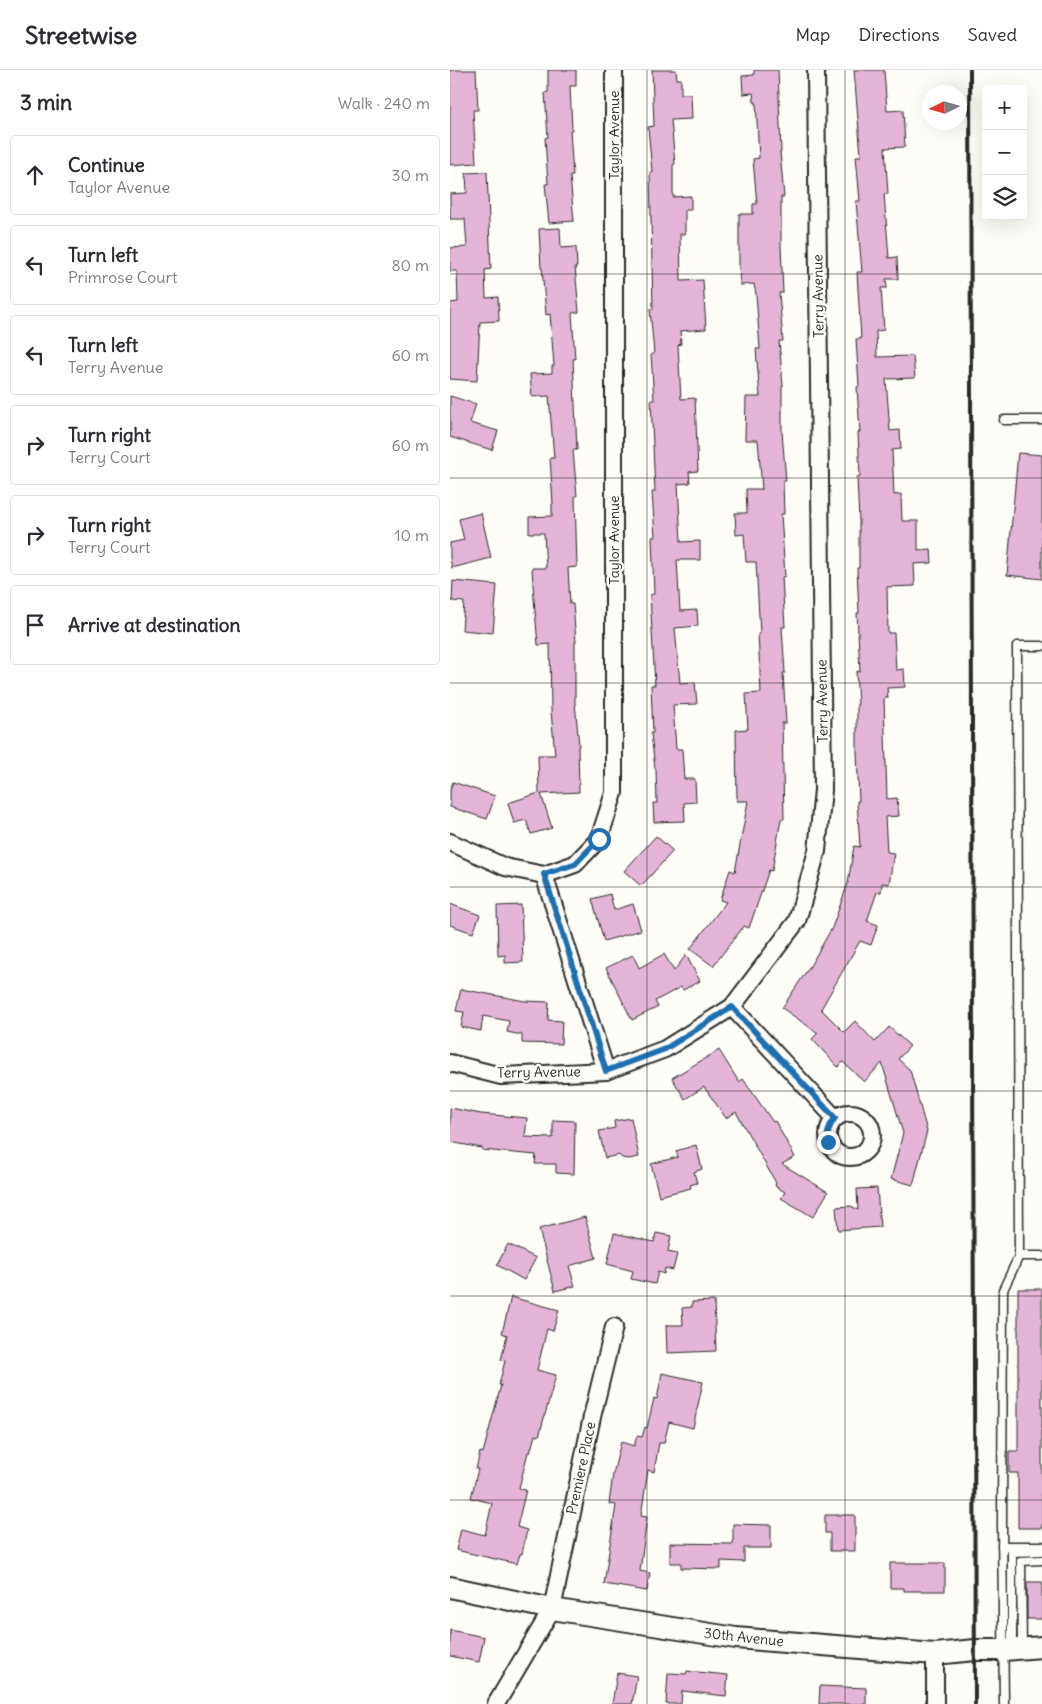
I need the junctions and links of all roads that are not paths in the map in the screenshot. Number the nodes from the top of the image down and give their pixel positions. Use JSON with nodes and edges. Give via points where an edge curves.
{"nodes":[{"id":1,"x":614,"y":70,"type":"edge"},
{"id":2,"x":816,"y":70,"type":"edge"},
{"id":3,"x":1004,"y":420,"type":"dead end"},
{"id":4,"x":1042,"y":420,"type":"edge"},
{"id":5,"x":1042,"y":646,"type":"edge"},
{"id":6,"x":450,"y":842,"type":"edge"},
{"id":7,"x":544,"y":874,"type":"junction"},
{"id":8,"x":732,"y":1007,"type":"junction"},
{"id":9,"x":450,"y":1063,"type":"edge"},
{"id":10,"x":606,"y":1071,"type":"junction"},
{"id":11,"x":835,"y":1118,"type":"dead end"},
{"id":12,"x":1019,"y":1256,"type":"junction"},
{"id":13,"x":1042,"y":1256,"type":"edge"},
{"id":14,"x":614,"y":1327,"type":"dead end"},
{"id":15,"x":1002,"y":1546,"type":"junction"},
{"id":16,"x":1042,"y":1546,"type":"edge"},
{"id":17,"x":1042,"y":1551,"type":"edge"},
{"id":18,"x":1042,"y":1560,"type":"edge"},
{"id":19,"x":450,"y":1587,"type":"edge"},
{"id":20,"x":552,"y":1609,"type":"junction"},
{"id":21,"x":1042,"y":1647,"type":"edge"},
{"id":22,"x":1013,"y":1649,"type":"junction"},
{"id":23,"x":935,"y":1654,"type":"junction"},
{"id":24,"x":496,"y":1704,"type":"edge"},
{"id":25,"x":934,"y":1704,"type":"edge"},
{"id":26,"x":1004,"y":1704,"type":"edge"}],
"edges":[{"from":1,"to":7,"type":"street","name":"Taylor Avenue","via":[[614,793],[599,839],[575,864]]},
{"from":2,"to":8,"type":"street","name":"Terry Avenue","via":[[823,790],[817,851],[797,921]]},
{"from":3,"to":4,"type":"lane"},
{"from":5,"to":12,"type":"lane","via":[[1017,646]]},
{"from":6,"to":7,"type":"street","name":"Taylor Avenue","via":[[506,867]]},
{"from":7,"to":10,"type":"street"},
{"from":8,"to":10,"type":"street","name":"Terry Avenue","via":[[665,1049]]},
{"from":8,"to":11,"type":"street"},
{"from":9,"to":10,"type":"street","name":"Terry Avenue","via":[[501,1076]]},
{"from":12,"to":13,"type":"lane"},
{"from":12,"to":15,"type":"lane","via":[[1003,1290]]},
{"from":14,"to":20,"type":"street","name":"Premiere Place"},
{"from":15,"to":16,"type":"lane"},
{"from":15,"to":22,"type":"lane"},
{"from":17,"to":22,"type":"lane","via":[[1012,1552]]},
{"from":18,"to":22,"type":"lane","via":[[1021,1561]]},
{"from":19,"to":20,"type":"street","name":"30th Avenue"},
{"from":20,"to":23,"type":"street","name":"30th Avenue","via":[[736,1638]]},
{"from":20,"to":24,"type":"street","name":"Premiere Place"},
{"from":21,"to":22,"type":"street","name":"30th Avenue"},
{"from":22,"to":23,"type":"street","name":"30th Avenue"},
{"from":22,"to":26,"type":"lane"},
{"from":23,"to":25,"type":"street"}]}
